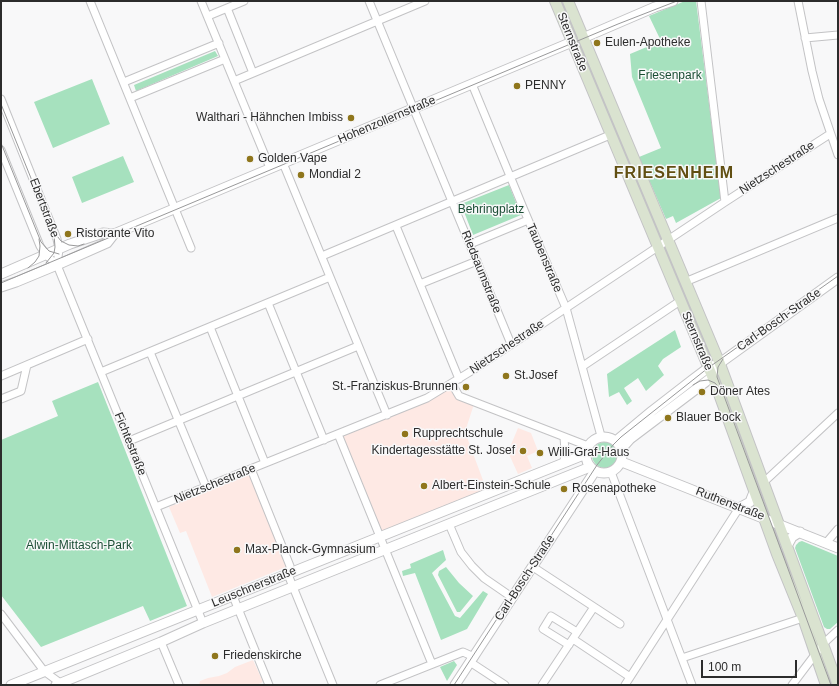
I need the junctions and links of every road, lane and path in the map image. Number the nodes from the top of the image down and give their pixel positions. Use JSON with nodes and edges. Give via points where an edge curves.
{"nodes":[{"id":1,"x":90,"y":1,"type":"edge"},
{"id":2,"x":201,"y":1,"type":"edge"},
{"id":3,"x":244,"y":1,"type":"edge"},
{"id":4,"x":369,"y":1,"type":"edge"},
{"id":5,"x":425,"y":1,"type":"edge"},
{"id":6,"x":555,"y":1,"type":"edge"},
{"id":7,"x":568,"y":1,"type":"edge"},
{"id":8,"x":673,"y":1,"type":"edge"},
{"id":9,"x":701,"y":1,"type":"edge"},
{"id":10,"x":798,"y":1,"type":"edge"},
{"id":11,"x":227,"y":8,"type":"junction"},
{"id":12,"x":208,"y":16,"type":"junction"},
{"id":13,"x":377,"y":21,"type":"junction"},
{"id":14,"x":838,"y":35,"type":"edge"},
{"id":15,"x":583,"y":38,"type":"junction"},
{"id":16,"x":805,"y":38,"type":"junction"},
{"id":17,"x":572,"y":42,"type":"junction"},
{"id":18,"x":219,"y":43,"type":"junction"},
{"id":19,"x":225,"y":59,"type":"junction"},
{"id":20,"x":253,"y":73,"type":"junction"},
{"id":21,"x":234,"y":81,"type":"junction"},
{"id":22,"x":124,"y":82,"type":"junction"},
{"id":23,"x":472,"y":84,"type":"junction"},
{"id":24,"x":130,"y":98,"type":"junction"},
{"id":25,"x":1,"y":99,"type":"edge"},
{"id":26,"x":414,"y":109,"type":"junction"},
{"id":27,"x":622,"y":130,"type":"junction"},
{"id":28,"x":830,"y":134,"type":"junction"},
{"id":29,"x":610,"y":135,"type":"junction"},
{"id":30,"x":1,"y":150,"type":"edge"},
{"id":31,"x":838,"y":155,"type":"edge"},
{"id":32,"x":283,"y":163,"type":"junction"},
{"id":33,"x":270,"y":168,"type":"junction"},
{"id":34,"x":510,"y":177,"type":"junction"},
{"id":35,"x":452,"y":202,"type":"junction"},
{"id":36,"x":725,"y":202,"type":"junction"},
{"id":37,"x":174,"y":208,"type":"junction"},
{"id":38,"x":838,"y":218,"type":"edge"},
{"id":39,"x":528,"y":220,"type":"junction"},
{"id":40,"x":396,"y":226,"type":"junction"},
{"id":41,"x":114,"y":234,"type":"junction"},
{"id":42,"x":668,"y":240,"type":"junction"},
{"id":43,"x":470,"y":244,"type":"junction"},
{"id":44,"x":657,"y":247,"type":"junction"},
{"id":45,"x":191,"y":248,"type":"dead end"},
{"id":46,"x":59,"y":249,"type":"junction"},
{"id":47,"x":46,"y":255,"type":"junction"},
{"id":48,"x":322,"y":256,"type":"junction"},
{"id":49,"x":476,"y":261,"type":"junction"},
{"id":50,"x":57,"y":265,"type":"junction"},
{"id":51,"x":1,"y":274,"type":"edge"},
{"id":52,"x":330,"y":277,"type":"junction"},
{"id":53,"x":838,"y":278,"type":"edge"},
{"id":54,"x":685,"y":282,"type":"junction"},
{"id":55,"x":420,"y":284,"type":"junction"},
{"id":56,"x":1,"y":287,"type":"edge"},
{"id":57,"x":680,"y":301,"type":"junction"},
{"id":58,"x":268,"y":303,"type":"junction"},
{"id":59,"x":566,"y":308,"type":"junction"},
{"id":60,"x":210,"y":327,"type":"junction"},
{"id":61,"x":88,"y":339,"type":"junction"},
{"id":62,"x":511,"y":344,"type":"junction"},
{"id":63,"x":358,"y":346,"type":"junction"},
{"id":64,"x":150,"y":352,"type":"junction"},
{"id":65,"x":720,"y":363,"type":"junction"},
{"id":66,"x":27,"y":365,"type":"junction"},
{"id":67,"x":582,"y":366,"type":"junction"},
{"id":68,"x":101,"y":372,"type":"junction"},
{"id":69,"x":296,"y":372,"type":"junction"},
{"id":70,"x":710,"y":373,"type":"junction"},
{"id":71,"x":1,"y":376,"type":"edge"},
{"id":72,"x":459,"y":379,"type":"junction"},
{"id":73,"x":452,"y":384,"type":"junction"},
{"id":74,"x":238,"y":396,"type":"junction"},
{"id":75,"x":1,"y":399,"type":"edge"},
{"id":76,"x":838,"y":413,"type":"edge"},
{"id":77,"x":387,"y":415,"type":"junction"},
{"id":78,"x":178,"y":420,"type":"junction"},
{"id":79,"x":338,"y":434,"type":"junction"},
{"id":80,"x":601,"y":436,"type":"junction"},
{"id":81,"x":564,"y":437,"type":"junction"},
{"id":82,"x":324,"y":440,"type":"junction"},
{"id":83,"x":129,"y":441,"type":"junction"},
{"id":84,"x":619,"y":445,"type":"junction"},
{"id":85,"x":587,"y":450,"type":"junction"},
{"id":86,"x":564,"y":462,"type":"junction"},
{"id":87,"x":622,"y":462,"type":"junction"},
{"id":88,"x":266,"y":463,"type":"junction"},
{"id":89,"x":251,"y":469,"type":"junction"},
{"id":90,"x":592,"y":469,"type":"junction"},
{"id":91,"x":611,"y":472,"type":"junction"},
{"id":92,"x":764,"y":482,"type":"junction"},
{"id":93,"x":206,"y":487,"type":"junction"},
{"id":94,"x":754,"y":492,"type":"junction"},
{"id":95,"x":156,"y":508,"type":"junction"},
{"id":96,"x":739,"y":508,"type":"junction"},
{"id":97,"x":763,"y":517,"type":"junction"},
{"id":98,"x":779,"y":523,"type":"junction"},
{"id":99,"x":449,"y":524,"type":"junction"},
{"id":100,"x":838,"y":529,"type":"edge"},
{"id":101,"x":800,"y":532,"type":"junction"},
{"id":102,"x":380,"y":536,"type":"junction"},
{"id":103,"x":826,"y":543,"type":"junction"},
{"id":104,"x":787,"y":546,"type":"junction"},
{"id":105,"x":838,"y":548,"type":"edge"},
{"id":106,"x":386,"y":549,"type":"junction"},
{"id":107,"x":533,"y":567,"type":"junction"},
{"id":108,"x":290,"y":572,"type":"junction"},
{"id":109,"x":293,"y":587,"type":"junction"},
{"id":110,"x":234,"y":596,"type":"junction"},
{"id":111,"x":513,"y":598,"type":"junction"},
{"id":112,"x":594,"y":607,"type":"junction"},
{"id":113,"x":239,"y":609,"type":"junction"},
{"id":114,"x":198,"y":610,"type":"junction"},
{"id":115,"x":1,"y":614,"type":"edge"},
{"id":116,"x":803,"y":618,"type":"junction"},
{"id":117,"x":667,"y":619,"type":"junction"},
{"id":118,"x":203,"y":623,"type":"junction"},
{"id":119,"x":620,"y":624,"type":"dead end"},
{"id":120,"x":838,"y":630,"type":"edge"},
{"id":121,"x":573,"y":639,"type":"junction"},
{"id":122,"x":162,"y":642,"type":"junction"},
{"id":123,"x":823,"y":644,"type":"junction"},
{"id":124,"x":815,"y":655,"type":"junction"},
{"id":125,"x":682,"y":658,"type":"junction"},
{"id":126,"x":472,"y":660,"type":"junction"},
{"id":127,"x":432,"y":664,"type":"junction"},
{"id":128,"x":44,"y":671,"type":"junction"},
{"id":129,"x":630,"y":677,"type":"junction"},
{"id":130,"x":60,"y":684,"type":"edge"},
{"id":131,"x":11,"y":685,"type":"edge"},
{"id":132,"x":179,"y":685,"type":"edge"},
{"id":133,"x":269,"y":685,"type":"edge"},
{"id":134,"x":333,"y":685,"type":"edge"},
{"id":135,"x":380,"y":685,"type":"edge"},
{"id":136,"x":456,"y":685,"type":"edge"},
{"id":137,"x":505,"y":685,"type":"edge"},
{"id":138,"x":542,"y":685,"type":"edge"},
{"id":139,"x":625,"y":685,"type":"edge"},
{"id":140,"x":692,"y":685,"type":"edge"},
{"id":141,"x":792,"y":685,"type":"edge"},
{"id":142,"x":826,"y":685,"type":"edge"},
{"id":143,"x":838,"y":685,"type":"edge"}],
"edges":[{"from":1,"to":22,"type":"street"},
{"from":2,"to":12,"type":"street"},
{"from":3,"to":11,"type":"street"},
{"from":4,"to":13,"type":"street","name":"Riedsaumstraße"},
{"from":5,"to":13,"type":"street"},
{"from":6,"to":17,"type":"main road","name":"Sternstraße"},
{"from":7,"to":15,"type":"main road","name":"Sternstraße"},
{"from":8,"to":15,"type":"street"},
{"from":9,"to":36,"type":"street"},
{"from":10,"to":16,"type":"street"},
{"from":11,"to":12,"type":"street"},
{"from":11,"to":20,"type":"street"},
{"from":12,"to":18,"type":"street"},
{"from":13,"to":20,"type":"street"},
{"from":13,"to":26,"type":"street","name":"Riedsaumstraße"},
{"from":14,"to":16,"type":"street"},
{"from":15,"to":17,"type":"main road"},
{"from":15,"to":27,"type":"main road","name":"Sternstraße"},
{"from":16,"to":28,"type":"street"},
{"from":17,"to":23,"type":"street","name":"Hohenzollernstraße"},
{"from":17,"to":29,"type":"main road","name":"Sternstraße"},
{"from":18,"to":19,"type":"street"},
{"from":18,"to":22,"type":"street"},
{"from":19,"to":21,"type":"street"},
{"from":19,"to":24,"type":"street"},
{"from":20,"to":21,"type":"street"},
{"from":21,"to":33,"type":"street"},
{"from":22,"to":24,"type":"street"},
{"from":23,"to":26,"type":"street","name":"Hohenzollernstraße"},
{"from":23,"to":34,"type":"street","name":"Taubenstraße"},
{"from":24,"to":37,"type":"street"},
{"from":25,"to":46,"type":"street","name":"Ebertstraße"},
{"from":26,"to":32,"type":"street","name":"Hohenzollernstraße"},
{"from":26,"to":35,"type":"street","name":"Riedsaumstraße"},
{"from":27,"to":29,"type":"main road"},
{"from":27,"to":42,"type":"main road","name":"Sternstraße"},
{"from":28,"to":31,"type":"street"},
{"from":28,"to":36,"type":"street","name":"Nietzschestraße"},
{"from":29,"to":34,"type":"street"},
{"from":29,"to":44,"type":"main road","name":"Sternstraße"},
{"from":30,"to":47,"type":"street","name":"Ebertstraße"},
{"from":32,"to":33,"type":"street","name":"Hohenzollernstraße"},
{"from":32,"to":48,"type":"street"},
{"from":33,"to":37,"type":"street","name":"Hohenzollernstraße"},
{"from":34,"to":35,"type":"street"},
{"from":34,"to":39,"type":"street","name":"Taubenstraße"},
{"from":35,"to":40,"type":"street"},
{"from":35,"to":43,"type":"street","name":"Riedsaumstraße"},
{"from":36,"to":42,"type":"street","name":"Nietzschestraße"},
{"from":37,"to":41,"type":"street","name":"Hohenzollernstraße"},
{"from":37,"to":45,"type":"street"},
{"from":38,"to":54,"type":"street"},
{"from":39,"to":43,"type":"street"},
{"from":39,"to":59,"type":"street","name":"Taubenstraße"},
{"from":40,"to":48,"type":"street"},
{"from":40,"to":55,"type":"street"},
{"from":41,"to":46,"type":"street","name":"Hohenzollernstraße","via":[[103,233]]},
{"from":41,"to":50,"type":"street","name":"Hohenzollernstraße","via":[[107,243]]},
{"from":42,"to":44,"type":"street","name":"Nietzschestraße"},
{"from":42,"to":54,"type":"main road","name":"Sternstraße"},
{"from":43,"to":49,"type":"street","name":"Riedsaumstraße"},
{"from":44,"to":57,"type":"main road","name":"Sternstraße"},
{"from":44,"to":59,"type":"street","name":"Nietzschestraße"},
{"from":46,"to":47,"type":"street","name":"Hohenzollernstraße"},
{"from":46,"to":50,"type":"street","name":"Ebertstraße"},
{"from":47,"to":50,"type":"street","name":"Ebertstraße"},
{"from":47,"to":51,"type":"street","name":"Hohenzollernstraße"},
{"from":48,"to":52,"type":"street"},
{"from":49,"to":55,"type":"street"},
{"from":49,"to":62,"type":"street","name":"Riedsaumstraße"},
{"from":50,"to":56,"type":"street","name":"Hohenzollernstraße"},
{"from":50,"to":61,"type":"street","name":"Fichtestraße"},
{"from":52,"to":58,"type":"street"},
{"from":52,"to":63,"type":"street"},
{"from":53,"to":65,"type":"street","name":"Carl-Bosch-Straße"},
{"from":54,"to":65,"type":"main road","name":"Sternstraße"},
{"from":55,"to":72,"type":"street"},
{"from":57,"to":67,"type":"street"},
{"from":57,"to":70,"type":"main road","name":"Sternstraße"},
{"from":58,"to":60,"type":"street"},
{"from":58,"to":69,"type":"street"},
{"from":59,"to":62,"type":"street","name":"Nietzschestraße"},
{"from":59,"to":67,"type":"street","name":"Taubenstraße"},
{"from":60,"to":64,"type":"street"},
{"from":60,"to":74,"type":"street"},
{"from":61,"to":66,"type":"street"},
{"from":61,"to":68,"type":"street","name":"Fichtestraße"},
{"from":62,"to":72,"type":"street","name":"Nietzschestraße"},
{"from":63,"to":69,"type":"street"},
{"from":63,"to":77,"type":"street"},
{"from":64,"to":68,"type":"street"},
{"from":64,"to":78,"type":"street"},
{"from":65,"to":70,"type":"street","name":"Carl-Bosch-Straße"},
{"from":65,"to":92,"type":"main road","name":"Sternstraße"},
{"from":66,"to":71,"type":"street"},
{"from":66,"to":75,"type":"street","via":[[21,391]]},
{"from":67,"to":80,"type":"street","name":"Taubenstraße"},
{"from":68,"to":83,"type":"street","name":"Fichtestraße"},
{"from":69,"to":74,"type":"street"},
{"from":69,"to":82,"type":"street"},
{"from":70,"to":84,"type":"street","name":"Carl-Bosch-Straße","via":[[652,411]]},
{"from":70,"to":94,"type":"main road","name":"Sternstraße"},
{"from":72,"to":73,"type":"street","name":"Nietzschestraße"},
{"from":73,"to":77,"type":"street","name":"Nietzschestraße"},
{"from":73,"to":81,"type":"street","via":[[459,396]]},
{"from":74,"to":78,"type":"street"},
{"from":74,"to":88,"type":"street"},
{"from":76,"to":92,"type":"street"},
{"from":77,"to":79,"type":"street","name":"Nietzschestraße"},
{"from":78,"to":83,"type":"street"},
{"from":78,"to":93,"type":"street"},
{"from":79,"to":82,"type":"street","name":"Nietzschestraße"},
{"from":79,"to":102,"type":"street"},
{"from":80,"to":84,"type":"street","via":[[609,437]]},
{"from":80,"to":85,"type":"street","via":[[594,440]]},
{"from":81,"to":85,"type":"street"},
{"from":81,"to":86,"type":"street"},
{"from":82,"to":88,"type":"street","name":"Nietzschestraße"},
{"from":83,"to":95,"type":"street","name":"Fichtestraße"},
{"from":84,"to":87,"type":"street"},
{"from":85,"to":86,"type":"street","name":"Leuschnerstraße"},
{"from":85,"to":90,"type":"street"},
{"from":86,"to":102,"type":"street","name":"Leuschnerstraße"},
{"from":87,"to":91,"type":"street"},
{"from":87,"to":96,"type":"street","name":"Ruthenstraße"},
{"from":88,"to":89,"type":"street","name":"Nietzschestraße"},
{"from":89,"to":93,"type":"street","name":"Nietzschestraße"},
{"from":89,"to":108,"type":"street","via":[[290,566]]},
{"from":90,"to":91,"type":"street","via":[[604,473]]},
{"from":90,"to":99,"type":"street","name":"Leuschnerstraße"},
{"from":90,"to":107,"type":"street","name":"Carl-Bosch-Straße"},
{"from":91,"to":117,"type":"street"},
{"from":92,"to":98,"type":"main road","name":"Sternstraße"},
{"from":93,"to":95,"type":"street","name":"Nietzschestraße"},
{"from":94,"to":96,"type":"street","via":[[750,502]]},
{"from":94,"to":97,"type":"main road","name":"Sternstraße"},
{"from":95,"to":114,"type":"street","name":"Fichtestraße"},
{"from":96,"to":97,"type":"street","name":"Ruthenstraße"},
{"from":96,"to":117,"type":"street"},
{"from":97,"to":98,"type":"street","name":"Ruthenstraße"},
{"from":97,"to":116,"type":"main road","name":"Sternstraße"},
{"from":98,"to":101,"type":"street","name":"Ruthenstraße"},
{"from":98,"to":104,"type":"main road","name":"Sternstraße"},
{"from":99,"to":106,"type":"street","name":"Leuschnerstraße"},
{"from":99,"to":111,"type":"street","via":[[461,552],[472,566],[484,578]]},
{"from":100,"to":103,"type":"street"},
{"from":101,"to":103,"type":"street","name":"Ruthenstraße"},
{"from":101,"to":104,"type":"street","via":[[792,537]]},
{"from":102,"to":106,"type":"street"},
{"from":102,"to":108,"type":"street","name":"Leuschnerstraße"},
{"from":103,"to":105,"type":"street","name":"Ruthenstraße"},
{"from":104,"to":123,"type":"main road","name":"Sternstraße"},
{"from":106,"to":109,"type":"street","name":"Leuschnerstraße"},
{"from":106,"to":127,"type":"street"},
{"from":107,"to":111,"type":"street","name":"Carl-Bosch-Straße"},
{"from":107,"to":112,"type":"street"},
{"from":108,"to":109,"type":"street"},
{"from":108,"to":110,"type":"street","name":"Leuschnerstraße"},
{"from":109,"to":113,"type":"street","name":"Leuschnerstraße"},
{"from":109,"to":134,"type":"street"},
{"from":110,"to":113,"type":"street"},
{"from":110,"to":114,"type":"street","name":"Leuschnerstraße"},
{"from":111,"to":126,"type":"street","name":"Carl-Bosch-Straße"},
{"from":112,"to":119,"type":"street"},
{"from":112,"to":121,"type":"street"},
{"from":113,"to":118,"type":"street","name":"Leuschnerstraße"},
{"from":113,"to":133,"type":"street"},
{"from":114,"to":118,"type":"street","name":"Fichtestraße"},
{"from":114,"to":128,"type":"street","name":"Leuschnerstraße"},
{"from":115,"to":128,"type":"street"},
{"from":116,"to":124,"type":"main road","name":"Sternstraße"},
{"from":116,"to":125,"type":"street"},
{"from":117,"to":125,"type":"street"},
{"from":117,"to":129,"type":"street"},
{"from":118,"to":122,"type":"street","name":"Leuschnerstraße"},
{"from":120,"to":123,"type":"street"},
{"from":121,"to":129,"type":"street"},
{"from":121,"to":138,"type":"street"},
{"from":122,"to":130,"type":"street","name":"Leuschnerstraße"},
{"from":122,"to":132,"type":"street"},
{"from":123,"to":124,"type":"street"},
{"from":123,"to":143,"type":"main road","name":"Sternstraße"},
{"from":124,"to":141,"type":"street"},
{"from":124,"to":142,"type":"main road","name":"Sternstraße"},
{"from":125,"to":140,"type":"street"},
{"from":126,"to":127,"type":"street","via":[[463,652]]},
{"from":126,"to":136,"type":"street","name":"Carl-Bosch-Straße"},
{"from":126,"to":137,"type":"street"},
{"from":127,"to":135,"type":"street"},
{"from":128,"to":130,"type":"street"},
{"from":128,"to":131,"type":"street","name":"Leuschnerstraße"},
{"from":129,"to":139,"type":"street"}]}
